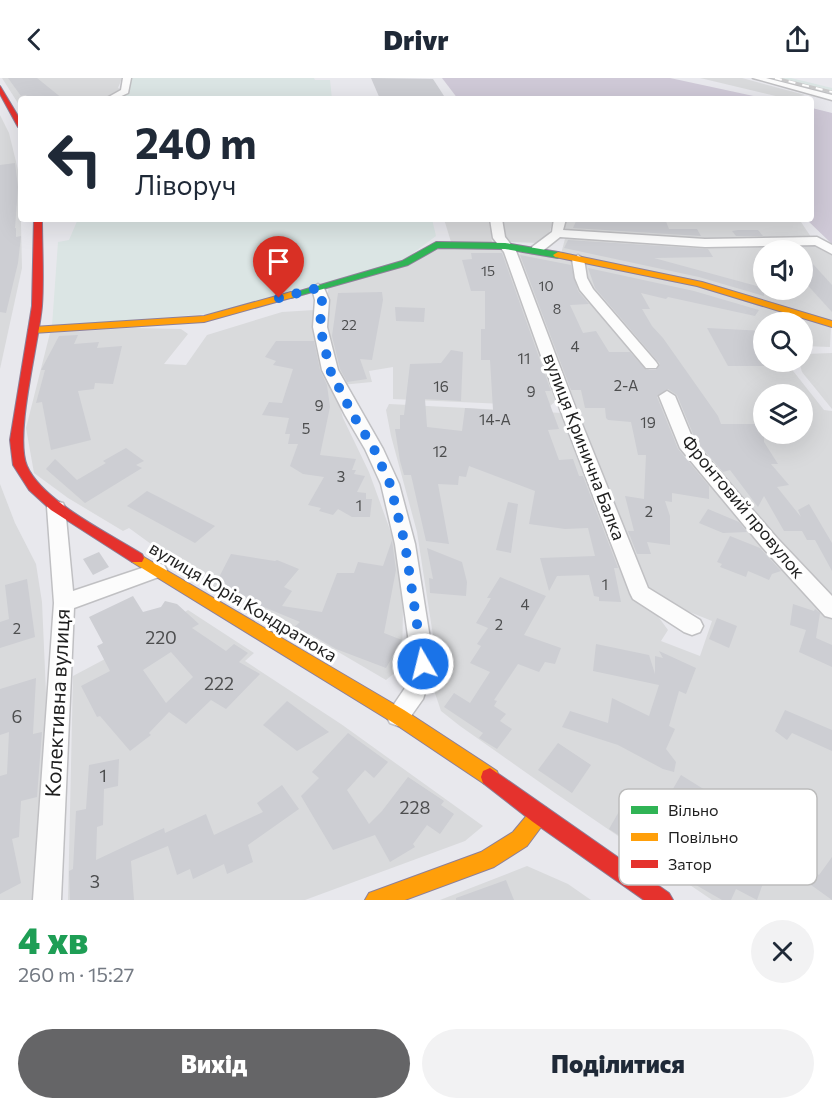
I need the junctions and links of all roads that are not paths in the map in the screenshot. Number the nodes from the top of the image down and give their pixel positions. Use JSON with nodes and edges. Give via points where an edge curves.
{"nodes":[{"id":1,"x":127,"y":78,"type":"edge"},
{"id":2,"x":757,"y":78,"type":"edge"},
{"id":3,"x":0,"y":88,"type":"edge"},
{"id":4,"x":116,"y":96,"type":"edge"},
{"id":5,"x":832,"y":98,"type":"edge"},
{"id":6,"x":18,"y":121,"type":"edge"},
{"id":7,"x":38,"y":222,"type":"edge"},
{"id":8,"x":496,"y":222,"type":"edge"},
{"id":9,"x":559,"y":222,"type":"edge"},
{"id":10,"x":557,"y":233,"type":"junction"},
{"id":11,"x":505,"y":246,"type":"junction"},
{"id":12,"x":536,"y":250,"type":"junction"},
{"id":13,"x":832,"y":250,"type":"edge"},
{"id":14,"x":579,"y":259,"type":"junction"},
{"id":15,"x":318,"y":288,"type":"junction"},
{"id":16,"x":832,"y":324,"type":"edge"},
{"id":17,"x":33,"y":330,"type":"junction"},
{"id":18,"x":651,"y":365,"type":"dead end"},
{"id":19,"x":667,"y":396,"type":"dead end"},
{"id":20,"x":56,"y":507,"type":"junction"},
{"id":21,"x":157,"y":570,"type":"junction"},
{"id":22,"x":64,"y":603,"type":"junction"},
{"id":23,"x":832,"y":609,"type":"edge"},
{"id":24,"x":692,"y":626,"type":"dead end"},
{"id":25,"x":398,"y":716,"type":"junction"},
{"id":26,"x":540,"y":815,"type":"junction"},
{"id":27,"x":619,"y":870,"type":"edge"},
{"id":28,"x":640,"y":885,"type":"edge"},
{"id":29,"x":47,"y":900,"type":"edge"},
{"id":30,"x":376,"y":900,"type":"edge"},
{"id":31,"x":662,"y":900,"type":"edge"}],
"edges":[{"from":1,"to":4,"type":"street","via":[[125,92]]},
{"from":2,"to":5,"type":"street"},
{"from":3,"to":6,"type":"street"},
{"from":7,"to":17,"type":"street","name":"вулиця Юрія Кондратюка"},
{"from":8,"to":11,"type":"street","name":"вулиця Кринична Балка"},
{"from":9,"to":10,"type":"street"},
{"from":10,"to":12,"type":"street"},
{"from":10,"to":13,"type":"street","via":[[705,243],[817,241]]},
{"from":11,"to":12,"type":"street"},
{"from":11,"to":15,"type":"street","via":[[436,245],[405,263]]},
{"from":11,"to":24,"type":"street","name":"вулиця Кринична Балка","via":[[640,592]]},
{"from":12,"to":14,"type":"street"},
{"from":14,"to":16,"type":"street","via":[[699,284]]},
{"from":14,"to":18,"type":"street","via":[[587,290]]},
{"from":15,"to":17,"type":"street","via":[[204,319]]},
{"from":15,"to":25,"type":"street","via":[[322,300],[320,327],[330,370],[386,475],[405,544],[423,664],[415,692]]},
{"from":17,"to":20,"type":"street","name":"вулиця Юрія Кондратюка","via":[[16,440],[20,465],[34,487]]},
{"from":19,"to":23,"type":"street","name":"Фронтовий провулок","via":[[686,444]]},
{"from":20,"to":21,"type":"street","name":"вулиця Юрія Кондратюка"},
{"from":20,"to":22,"type":"street","name":"Колективна вулиця"},
{"from":21,"to":22,"type":"street"},
{"from":21,"to":25,"type":"street","name":"вулиця Юрія Кондратюка"},
{"from":22,"to":29,"type":"street","name":"Колективна вулиця"},
{"from":25,"to":26,"type":"street","name":"вулиця Юрія Кондратюка","via":[[484,772]]},
{"from":26,"to":27,"type":"street","name":"вулиця Юрія Кондратюка"},
{"from":26,"to":30,"type":"street","via":[[520,839],[487,860]]},
{"from":28,"to":31,"type":"street","name":"вулиця Юрія Кондратюка"}]}
